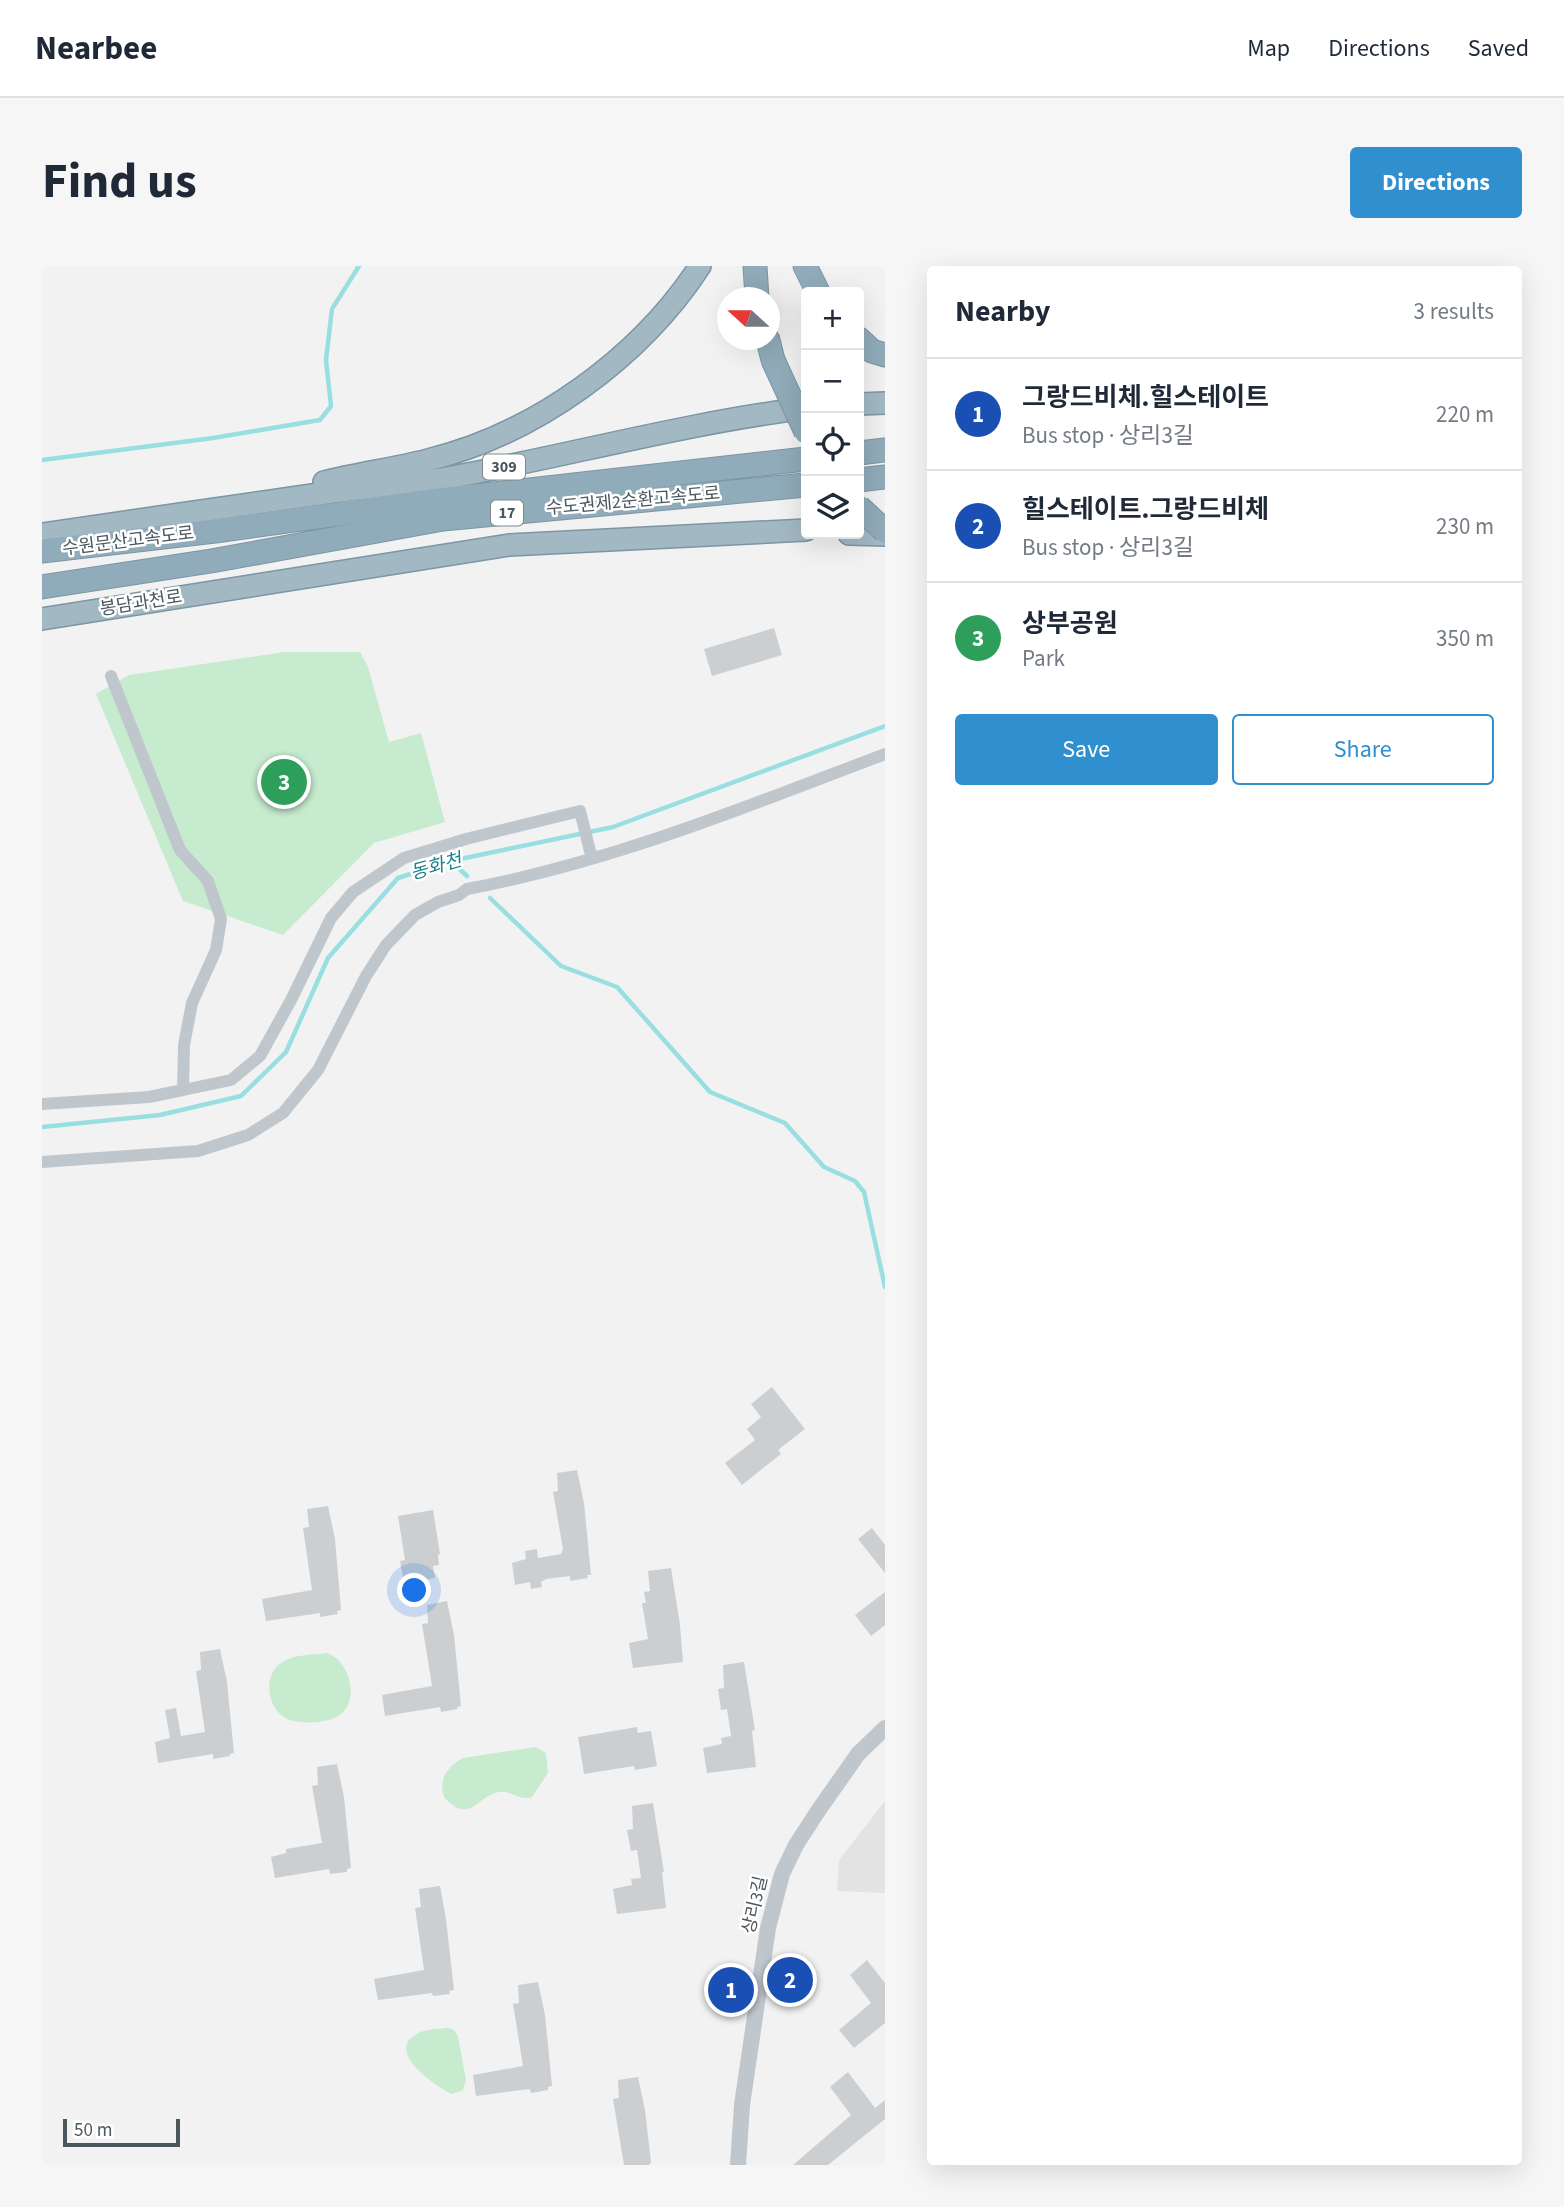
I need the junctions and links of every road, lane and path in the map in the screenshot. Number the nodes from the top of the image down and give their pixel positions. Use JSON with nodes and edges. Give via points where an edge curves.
{"nodes":[{"id":1,"x":700,"y":266,"type":"edge"},
{"id":2,"x":755,"y":266,"type":"edge"},
{"id":3,"x":805,"y":266,"type":"edge"},
{"id":4,"x":756,"y":287,"type":"edge"},
{"id":5,"x":816,"y":287,"type":"edge"},
{"id":6,"x":864,"y":344,"type":"edge"},
{"id":7,"x":770,"y":350,"type":"edge"},
{"id":8,"x":885,"y":355,"type":"edge"},
{"id":9,"x":885,"y":403,"type":"edge"},
{"id":10,"x":864,"y":404,"type":"edge"},
{"id":11,"x":801,"y":409,"type":"edge"},
{"id":12,"x":801,"y":421,"type":"edge"},
{"id":13,"x":885,"y":450,"type":"edge"},
{"id":14,"x":864,"y":452,"type":"edge"},
{"id":15,"x":801,"y":459,"type":"edge"},
{"id":16,"x":885,"y":477,"type":"edge"},
{"id":17,"x":864,"y":479,"type":"edge"},
{"id":18,"x":801,"y":485,"type":"edge"},
{"id":19,"x":864,"y":512,"type":"edge"},
{"id":20,"x":200,"y":513,"type":"junction"},
{"id":21,"x":885,"y":522,"type":"edge"},
{"id":22,"x":864,"y":524,"type":"edge"},
{"id":23,"x":801,"y":530,"type":"edge"},
{"id":24,"x":215,"y":531,"type":"joint"},
{"id":25,"x":885,"y":533,"type":"edge"},
{"id":26,"x":42,"y":534,"type":"edge"},
{"id":27,"x":864,"y":534,"type":"edge"},
{"id":28,"x":42,"y":551,"type":"edge"},
{"id":29,"x":211,"y":561,"type":"joint"},
{"id":30,"x":42,"y":587,"type":"edge"},
{"id":31,"x":42,"y":619,"type":"edge"},
{"id":32,"x":111,"y":676,"type":"dead end"},
{"id":33,"x":885,"y":754,"type":"edge"},
{"id":34,"x":592,"y":855,"type":"junction"},
{"id":35,"x":183,"y":1090,"type":"junction"},
{"id":36,"x":42,"y":1104,"type":"edge"},
{"id":37,"x":42,"y":1162,"type":"edge"},
{"id":38,"x":885,"y":1728,"type":"edge"},
{"id":39,"x":738,"y":2165,"type":"edge"}],
"edges":[{"from":1,"to":20,"type":"highway","via":[[629,349],[572,394],[488,440],[429,460],[361,472]]},
{"from":2,"to":4,"type":"highway"},
{"from":3,"to":5,"type":"highway"},
{"from":6,"to":8,"type":"highway"},
{"from":7,"to":12,"type":"highway","bridge":true},
{"from":9,"to":10,"type":"highway"},
{"from":11,"to":20,"type":"highway","number":"309","via":[[742,416],[448,478]]},
{"from":13,"to":14,"type":"highway"},
{"from":15,"to":24,"type":"highway","name":"수도권제2순환고속도로","number":"17"},
{"from":16,"to":17,"type":"highway"},
{"from":18,"to":29,"type":"highway","name":"수도권제2순환고속도로","number":"17","via":[[443,519]]},
{"from":19,"to":25,"type":"highway","bridge":true},
{"from":20,"to":26,"type":"highway","number":"309"},
{"from":21,"to":22,"type":"highway"},
{"from":23,"to":31,"type":"highway","name":"봉담과천로","via":[[509,545]]},
{"from":24,"to":28,"type":"highway","name":"수원문산고속도로","number":"17"},
{"from":25,"to":27,"type":"highway"},
{"from":29,"to":30,"type":"highway","name":"수원문산고속도로","number":"17"},
{"from":32,"to":35,"type":"street","via":[[180,850],[208,881],[221,919],[216,950],[192,1003],[184,1045]]},
{"from":33,"to":34,"type":"street","via":[[705,822]]},
{"from":34,"to":35,"type":"street","via":[[580,811],[404,858],[353,892],[331,918],[260,1056],[230,1080]]},
{"from":34,"to":37,"type":"street","via":[[543,873],[467,889],[415,915],[386,944],[318,1070],[283,1113],[248,1135],[198,1151]]},
{"from":35,"to":36,"type":"street","via":[[149,1097]]},
{"from":38,"to":39,"type":"street","name":"상리3길","via":[[858,1754],[796,1845],[782,1874],[768,1928],[741,2105]]}]}
